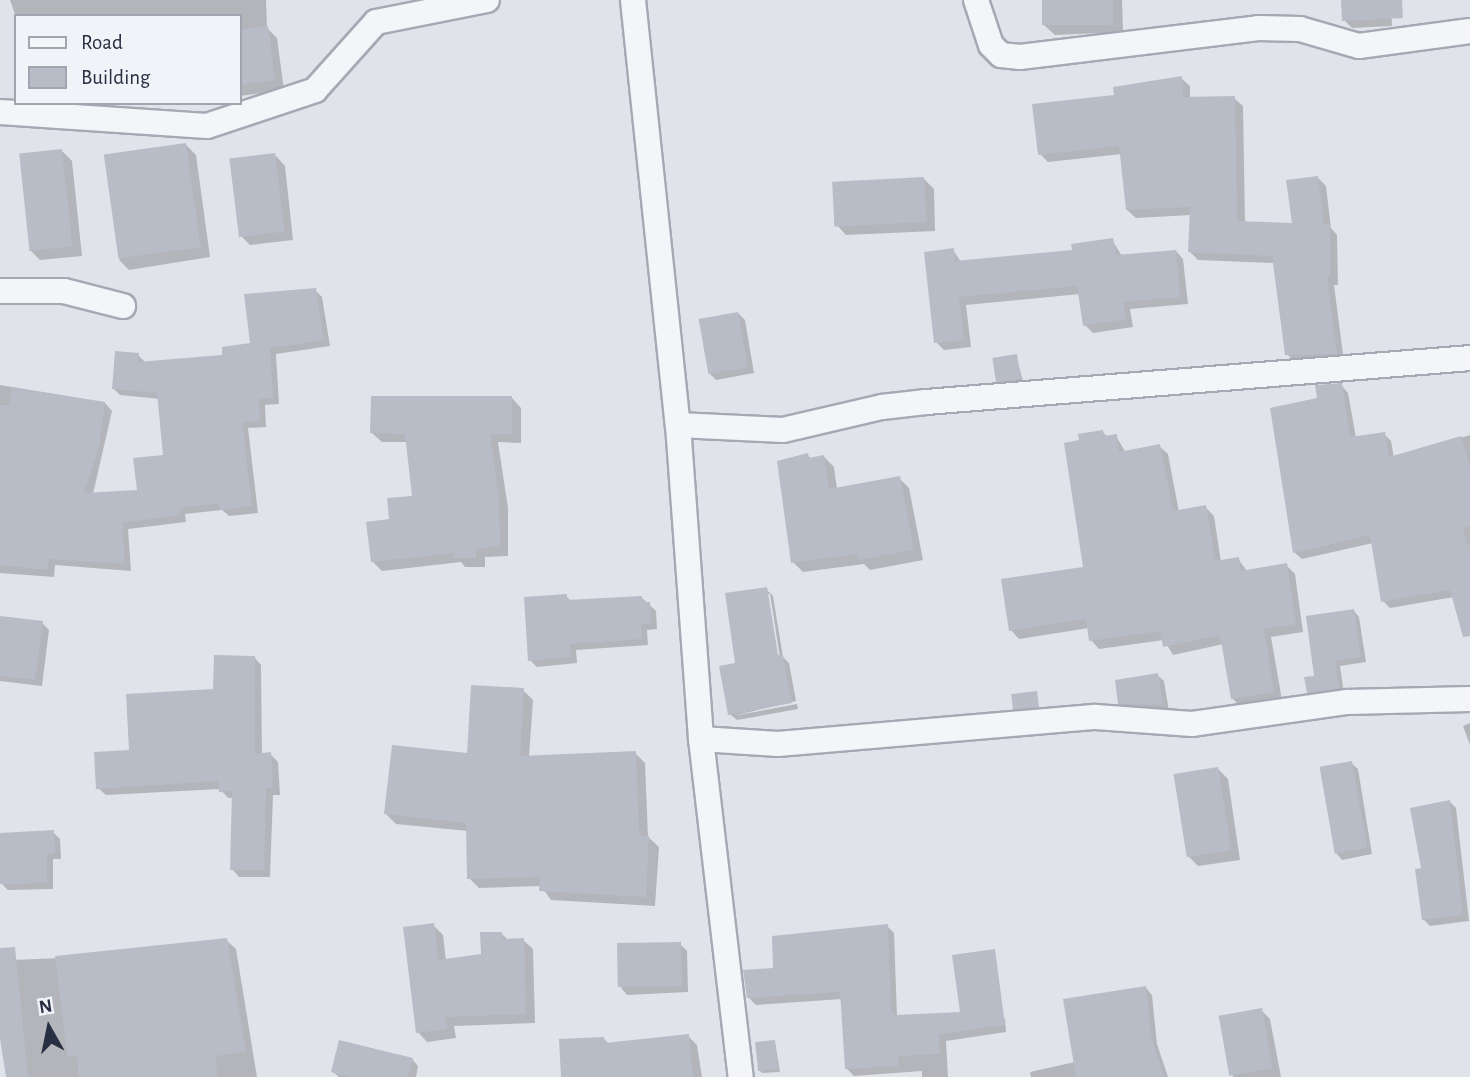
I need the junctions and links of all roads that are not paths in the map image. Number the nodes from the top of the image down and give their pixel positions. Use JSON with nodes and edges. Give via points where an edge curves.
{"nodes":[{"id":1,"x":487,"y":0,"type":"edge"},
{"id":2,"x":633,"y":0,"type":"edge"},
{"id":3,"x":976,"y":0,"type":"edge"},
{"id":4,"x":1470,"y":31,"type":"edge"},
{"id":5,"x":0,"y":112,"type":"edge"},
{"id":6,"x":0,"y":291,"type":"edge"},
{"id":7,"x":123,"y":306,"type":"dead end"},
{"id":8,"x":1470,"y":358,"type":"edge"},
{"id":9,"x":678,"y":425,"type":"junction"},
{"id":10,"x":1470,"y":699,"type":"edge"},
{"id":11,"x":701,"y":739,"type":"junction"},
{"id":12,"x":741,"y":1077,"type":"edge"}],
"edges":[{"from":1,"to":5,"type":"street","via":[[376,22],[316,90],[207,126]]},
{"from":2,"to":9,"type":"street"},
{"from":3,"to":4,"type":"street","via":[[991,45],[1001,55],[1020,57],[1258,28],[1300,29],[1359,46]]},
{"from":6,"to":7,"type":"street","via":[[64,291]]},
{"from":8,"to":9,"type":"street","via":[[926,402],[882,407],[783,430]]},
{"from":9,"to":11,"type":"street"},
{"from":10,"to":11,"type":"street","via":[[1347,702],[1192,724],[1096,717],[778,744]]},
{"from":11,"to":12,"type":"street"}]}
